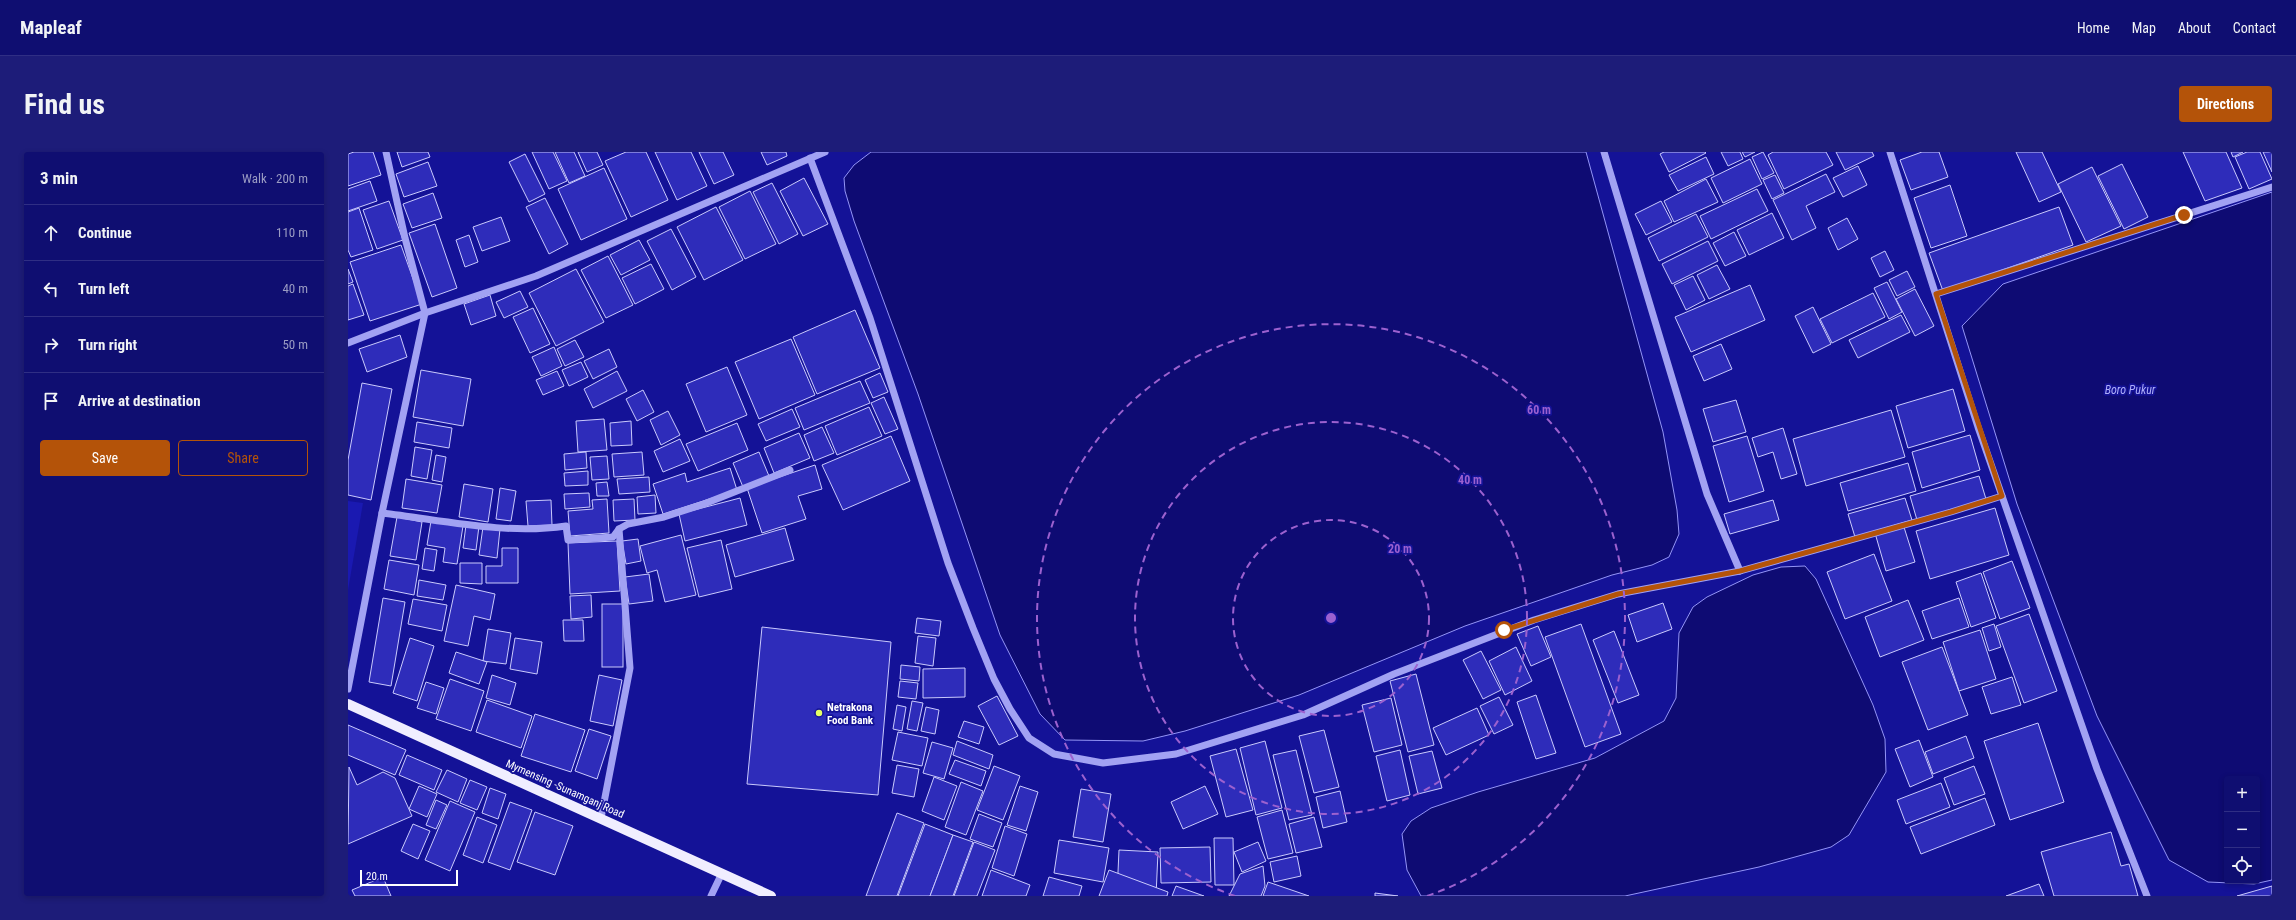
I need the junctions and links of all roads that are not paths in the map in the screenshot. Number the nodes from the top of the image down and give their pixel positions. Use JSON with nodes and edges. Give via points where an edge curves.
{"nodes":[{"id":1,"x":386,"y":152,"type":"edge"},
{"id":2,"x":826,"y":152,"type":"edge"},
{"id":3,"x":1604,"y":152,"type":"edge"},
{"id":4,"x":1890,"y":152,"type":"edge"},
{"id":5,"x":810,"y":158,"type":"junction"},
{"id":6,"x":2272,"y":187,"type":"edge"},
{"id":7,"x":1936,"y":294,"type":"junction"},
{"id":8,"x":425,"y":313,"type":"junction"},
{"id":9,"x":348,"y":343,"type":"edge"},
{"id":10,"x":790,"y":470,"type":"dead end"},
{"id":11,"x":2002,"y":496,"type":"junction"},
{"id":12,"x":382,"y":513,"type":"junction"},
{"id":13,"x":619,"y":528,"type":"junction"},
{"id":14,"x":1740,"y":571,"type":"junction"},
{"id":15,"x":348,"y":689,"type":"edge"},
{"id":16,"x":348,"y":704,"type":"edge"},
{"id":17,"x":601,"y":818,"type":"junction"},
{"id":18,"x":722,"y":874,"type":"junction"},
{"id":19,"x":711,"y":896,"type":"edge"},
{"id":20,"x":771,"y":896,"type":"edge"},
{"id":21,"x":2147,"y":896,"type":"edge"}],
"edges":[{"from":1,"to":8,"type":"street","via":[[404,238]]},
{"from":2,"to":5,"type":"street"},
{"from":3,"to":14,"type":"street","via":[[1707,494]]},
{"from":4,"to":7,"type":"street"},
{"from":5,"to":8,"type":"street","via":[[536,276]]},
{"from":5,"to":14,"type":"street","via":[[870,318],[948,563],[973,628],[994,679],[1010,709],[1029,738],[1054,754],[1103,763],[1176,754],[1302,715],[1394,674],[1534,620],[1618,594]]},
{"from":6,"to":7,"type":"street"},
{"from":7,"to":11,"type":"street"},
{"from":8,"to":9,"type":"street"},
{"from":8,"to":12,"type":"street"},
{"from":10,"to":13,"type":"street","via":[[704,504]]},
{"from":11,"to":14,"type":"street"},
{"from":11,"to":21,"type":"street","via":[[2097,769]]},
{"from":12,"to":13,"type":"street","via":[[504,528],[541,530],[566,526],[568,540],[613,537]]},
{"from":12,"to":15,"type":"street"},
{"from":13,"to":17,"type":"street","via":[[630,668]]},
{"from":16,"to":17,"type":"main road","name":"Mymensing -Sunamganj Road"},
{"from":17,"to":18,"type":"main road","name":"Mymensing -Sunamganj Road"},
{"from":18,"to":19,"type":"street"},
{"from":18,"to":20,"type":"main road","name":"Mymensing -Sunamganj Road"}]}
